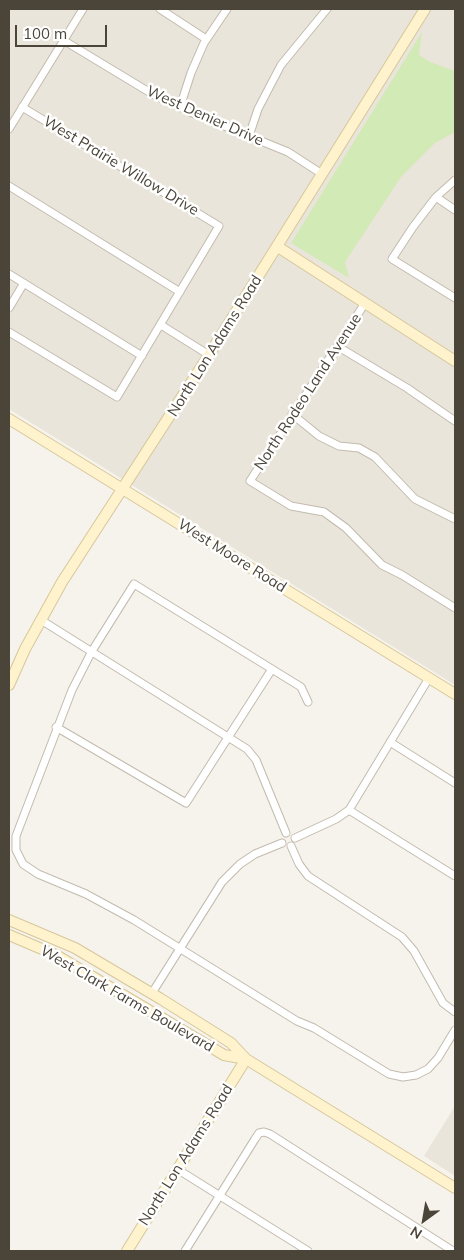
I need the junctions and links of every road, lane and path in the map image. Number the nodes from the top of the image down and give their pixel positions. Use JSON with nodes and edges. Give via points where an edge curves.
{"nodes":[{"id":1,"x":83,"y":9,"type":"edge"},
{"id":2,"x":160,"y":9,"type":"edge"},
{"id":3,"x":227,"y":9,"type":"edge"},
{"id":4,"x":327,"y":9,"type":"edge"},
{"id":5,"x":425,"y":9,"type":"edge"},
{"id":6,"x":206,"y":39,"type":"junction"},
{"id":7,"x":63,"y":40,"type":"junction"},
{"id":8,"x":22,"y":107,"type":"junction"},
{"id":9,"x":180,"y":107,"type":"junction"},
{"id":10,"x":9,"y":129,"type":"edge"},
{"id":11,"x":249,"y":136,"type":"junction"},
{"id":12,"x":322,"y":174,"type":"junction"},
{"id":13,"x":455,"y":180,"type":"edge"},
{"id":14,"x":9,"y":186,"type":"edge"},
{"id":15,"x":436,"y":197,"type":"junction"},
{"id":16,"x":455,"y":210,"type":"edge"},
{"id":17,"x":278,"y":247,"type":"junction"},
{"id":18,"x":9,"y":274,"type":"edge"},
{"id":19,"x":24,"y":284,"type":"junction"},
{"id":20,"x":180,"y":292,"type":"junction"},
{"id":21,"x":455,"y":298,"type":"edge"},
{"id":22,"x":365,"y":303,"type":"junction"},
{"id":23,"x":9,"y":308,"type":"edge"},
{"id":24,"x":161,"y":325,"type":"junction"},
{"id":25,"x":9,"y":332,"type":"edge"},
{"id":26,"x":337,"y":346,"type":"junction"},
{"id":27,"x":209,"y":355,"type":"junction"},
{"id":28,"x":142,"y":356,"type":"junction"},
{"id":29,"x":455,"y":361,"type":"edge"},
{"id":30,"x":292,"y":414,"type":"junction"},
{"id":31,"x":9,"y":418,"type":"edge"},
{"id":32,"x":455,"y":421,"type":"edge"},
{"id":33,"x":124,"y":490,"type":"junction"},
{"id":34,"x":455,"y":519,"type":"edge"},
{"id":35,"x":455,"y":608,"type":"edge"},
{"id":36,"x":41,"y":620,"type":"junction"},
{"id":37,"x":92,"y":652,"type":"junction"},
{"id":38,"x":272,"y":669,"type":"junction"},
{"id":39,"x":429,"y":678,"type":"junction"},
{"id":40,"x":9,"y":685,"type":"edge"},
{"id":41,"x":455,"y":694,"type":"edge"},
{"id":42,"x":308,"y":702,"type":"dead end"},
{"id":43,"x":56,"y":727,"type":"junction"},
{"id":44,"x":229,"y":737,"type":"junction"},
{"id":45,"x":390,"y":742,"type":"junction"},
{"id":46,"x":455,"y":783,"type":"edge"},
{"id":47,"x":349,"y":810,"type":"junction"},
{"id":48,"x":286,"y":833,"type":"junction"},
{"id":49,"x":295,"y":838,"type":"junction"},
{"id":50,"x":282,"y":843,"type":"junction"},
{"id":51,"x":291,"y":846,"type":"junction"},
{"id":52,"x":455,"y":876,"type":"edge"},
{"id":53,"x":9,"y":920,"type":"edge"},
{"id":54,"x":9,"y":935,"type":"edge"},
{"id":55,"x":180,"y":947,"type":"junction"},
{"id":56,"x":152,"y":993,"type":"junction"},
{"id":57,"x":455,"y":1012,"type":"edge"},
{"id":58,"x":455,"y":1030,"type":"edge"},
{"id":59,"x":246,"y":1059,"type":"junction"},
{"id":60,"x":177,"y":1169,"type":"junction"},
{"id":61,"x":455,"y":1188,"type":"edge"},
{"id":62,"x":220,"y":1196,"type":"junction"},
{"id":63,"x":126,"y":1251,"type":"edge"},
{"id":64,"x":184,"y":1251,"type":"edge"},
{"id":65,"x":308,"y":1251,"type":"edge"},
{"id":66,"x":453,"y":1251,"type":"edge"}],
"edges":[{"from":1,"to":7,"type":"street"},
{"from":2,"to":6,"type":"street"},
{"from":3,"to":6,"type":"street"},
{"from":4,"to":11,"type":"street","via":[[281,64],[258,109]]},
{"from":5,"to":12,"type":"street","name":"North Lon Adams Road"},
{"from":6,"to":9,"type":"street"},
{"from":7,"to":8,"type":"street"},
{"from":7,"to":9,"type":"street","name":"West Denier Drive","via":[[154,95]]},
{"from":8,"to":10,"type":"street"},
{"from":8,"to":20,"type":"street","name":"West Prairie Willow Drive","via":[[219,226]]},
{"from":9,"to":11,"type":"street","name":"West Denier Drive"},
{"from":11,"to":12,"type":"street","name":"West Denier Drive","via":[[288,152]]},
{"from":12,"to":17,"type":"street","name":"North Lon Adams Road"},
{"from":13,"to":15,"type":"street"},
{"from":14,"to":20,"type":"street"},
{"from":15,"to":16,"type":"street"},
{"from":15,"to":21,"type":"street","via":[[392,259]]},
{"from":17,"to":22,"type":"street"},
{"from":17,"to":27,"type":"street","name":"North Lon Adams Road"},
{"from":18,"to":19,"type":"street"},
{"from":19,"to":23,"type":"street"},
{"from":19,"to":28,"type":"street"},
{"from":20,"to":24,"type":"street"},
{"from":22,"to":26,"type":"street","name":"North Rodeo Land Avenue"},
{"from":22,"to":29,"type":"street"},
{"from":24,"to":27,"type":"street"},
{"from":24,"to":28,"type":"street"},
{"from":25,"to":28,"type":"street","via":[[117,397]]},
{"from":26,"to":30,"type":"street","name":"North Rodeo Land Avenue"},
{"from":26,"to":32,"type":"street"},
{"from":27,"to":33,"type":"street","name":"North Lon Adams Road"},
{"from":30,"to":34,"type":"street","via":[[319,436],[339,446],[359,448],[375,457],[415,499]]},
{"from":30,"to":35,"type":"street","name":"North Rodeo Land Avenue","via":[[250,481],[290,506],[324,512],[346,528],[382,565]]},
{"from":31,"to":33,"type":"street","name":"West Moore Road"},
{"from":33,"to":36,"type":"street","name":"North Lon Adams Road","via":[[62,582]]},
{"from":33,"to":39,"type":"street","name":"West Moore Road"},
{"from":36,"to":37,"type":"street"},
{"from":36,"to":40,"type":"street","name":"North Lon Adams Road"},
{"from":37,"to":38,"type":"street","via":[[134,584]]},
{"from":37,"to":43,"type":"street"},
{"from":37,"to":44,"type":"street"},
{"from":38,"to":42,"type":"street","via":[[302,687]]},
{"from":38,"to":44,"type":"street"},
{"from":39,"to":41,"type":"street","name":"West Moore Road"},
{"from":39,"to":45,"type":"street"},
{"from":43,"to":44,"type":"street","via":[[186,803]]},
{"from":43,"to":55,"type":"street","via":[[16,836],[16,850],[23,864],[38,874],[86,894]]},
{"from":44,"to":48,"type":"street","via":[[247,749],[256,760]]},
{"from":45,"to":46,"type":"street"},
{"from":45,"to":47,"type":"street"},
{"from":47,"to":49,"type":"street"},
{"from":47,"to":52,"type":"street"},
{"from":48,"to":49,"type":"street"},
{"from":48,"to":50,"type":"street"},
{"from":49,"to":51,"type":"street"},
{"from":50,"to":51,"type":"street"},
{"from":50,"to":55,"type":"street","via":[[240,864],[218,889]]},
{"from":51,"to":57,"type":"street","via":[[308,876],[402,938],[414,951],[443,1003]]},
{"from":53,"to":56,"type":"street","name":"West Clark Farms Boulevard","via":[[75,948]]},
{"from":54,"to":59,"type":"street","name":"West Clark Farms Boulevard","via":[[56,955],[224,1055]]},
{"from":55,"to":56,"type":"street"},
{"from":55,"to":58,"type":"street","via":[[389,1074],[404,1077],[428,1069]]},
{"from":56,"to":59,"type":"street","name":"West Clark Farms Boulevard","via":[[231,1043]]},
{"from":59,"to":60,"type":"street","name":"North Lon Adams Road"},
{"from":59,"to":61,"type":"street","name":"West Clark Farms Boulevard"},
{"from":60,"to":62,"type":"street"},
{"from":60,"to":63,"type":"street","name":"North Lon Adams Road"},
{"from":62,"to":64,"type":"street"},
{"from":62,"to":65,"type":"street"},
{"from":62,"to":66,"type":"street","via":[[259,1133],[270,1134]]}]}
